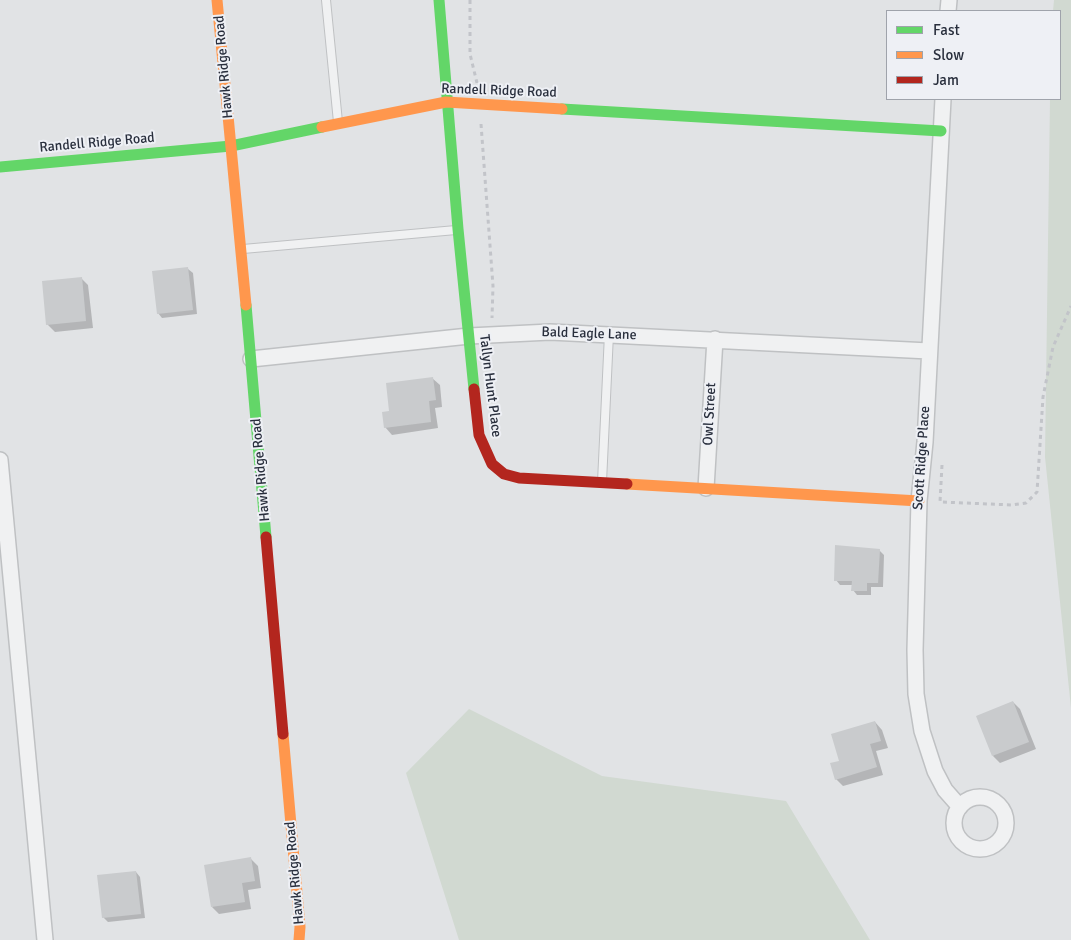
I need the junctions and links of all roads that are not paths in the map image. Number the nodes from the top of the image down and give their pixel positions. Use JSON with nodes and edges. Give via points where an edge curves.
{"nodes":[{"id":1,"x":217,"y":0,"type":"edge"},
{"id":2,"x":326,"y":0,"type":"edge"},
{"id":3,"x":439,"y":0,"type":"edge"},
{"id":4,"x":943,"y":100,"type":"edge"},
{"id":5,"x":446,"y":102,"type":"junction"},
{"id":6,"x":338,"y":123,"type":"junction"},
{"id":7,"x":941,"y":131,"type":"junction"},
{"id":8,"x":231,"y":146,"type":"junction"},
{"id":9,"x":0,"y":167,"type":"edge"},
{"id":10,"x":458,"y":230,"type":"junction"},
{"id":11,"x":241,"y":249,"type":"junction"},
{"id":12,"x":609,"y":333,"type":"junction"},
{"id":13,"x":469,"y":336,"type":"junction"},
{"id":14,"x":715,"y":340,"type":"junction"},
{"id":15,"x":928,"y":351,"type":"junction"},
{"id":16,"x":251,"y":359,"type":"junction"},
{"id":17,"x":0,"y":460,"type":"edge"},
{"id":18,"x":602,"y":482,"type":"junction"},
{"id":19,"x":706,"y":488,"type":"junction"},
{"id":20,"x":919,"y":501,"type":"junction"},
{"id":21,"x":960,"y":807,"type":"dead end"},
{"id":22,"x":45,"y":940,"type":"edge"},
{"id":23,"x":299,"y":940,"type":"edge"}],
"edges":[{"from":1,"to":8,"type":"street","name":"Hawk Ridge Road"},
{"from":2,"to":6,"type":"lane"},
{"from":3,"to":5,"type":"street","name":"Tallyn Hunt Place"},
{"from":4,"to":7,"type":"street","name":"Scott Ridge Place"},
{"from":5,"to":6,"type":"street","name":"Randell Ridge Road"},
{"from":5,"to":7,"type":"street","name":"Randell Ridge Road"},
{"from":5,"to":10,"type":"street","name":"Tallyn Hunt Place"},
{"from":6,"to":8,"type":"street","name":"Randell Ridge Road"},
{"from":7,"to":15,"type":"street","name":"Scott Ridge Place"},
{"from":8,"to":9,"type":"street","name":"Randell Ridge Road"},
{"from":8,"to":11,"type":"street","name":"Hawk Ridge Road"},
{"from":10,"to":11,"type":"lane"},
{"from":10,"to":13,"type":"street","name":"Tallyn Hunt Place"},
{"from":11,"to":16,"type":"street","name":"Hawk Ridge Road"},
{"from":12,"to":13,"type":"street","name":"Bald Eagle Lane"},
{"from":12,"to":14,"type":"street","name":"Bald Eagle Lane"},
{"from":12,"to":18,"type":"lane"},
{"from":13,"to":16,"type":"street","name":"Bald Eagle Lane"},
{"from":13,"to":18,"type":"street","name":"Tallyn Hunt Place","via":[[479,435],[492,464],[504,474],[519,478]]},
{"from":14,"to":15,"type":"street","name":"Bald Eagle Lane"},
{"from":14,"to":19,"type":"street","name":"Owl Street"},
{"from":15,"to":20,"type":"street","name":"Scott Ridge Place"},
{"from":16,"to":23,"type":"street","name":"Hawk Ridge Road"},
{"from":17,"to":22,"type":"street"},
{"from":18,"to":19,"type":"street","name":"Tallyn Hunt Place"},
{"from":19,"to":20,"type":"street","name":"Tallyn Hunt Place"},
{"from":20,"to":21,"type":"street","name":"Scott Ridge Place","via":[[916,694],[922,731],[935,771],[945,790]]}]}
